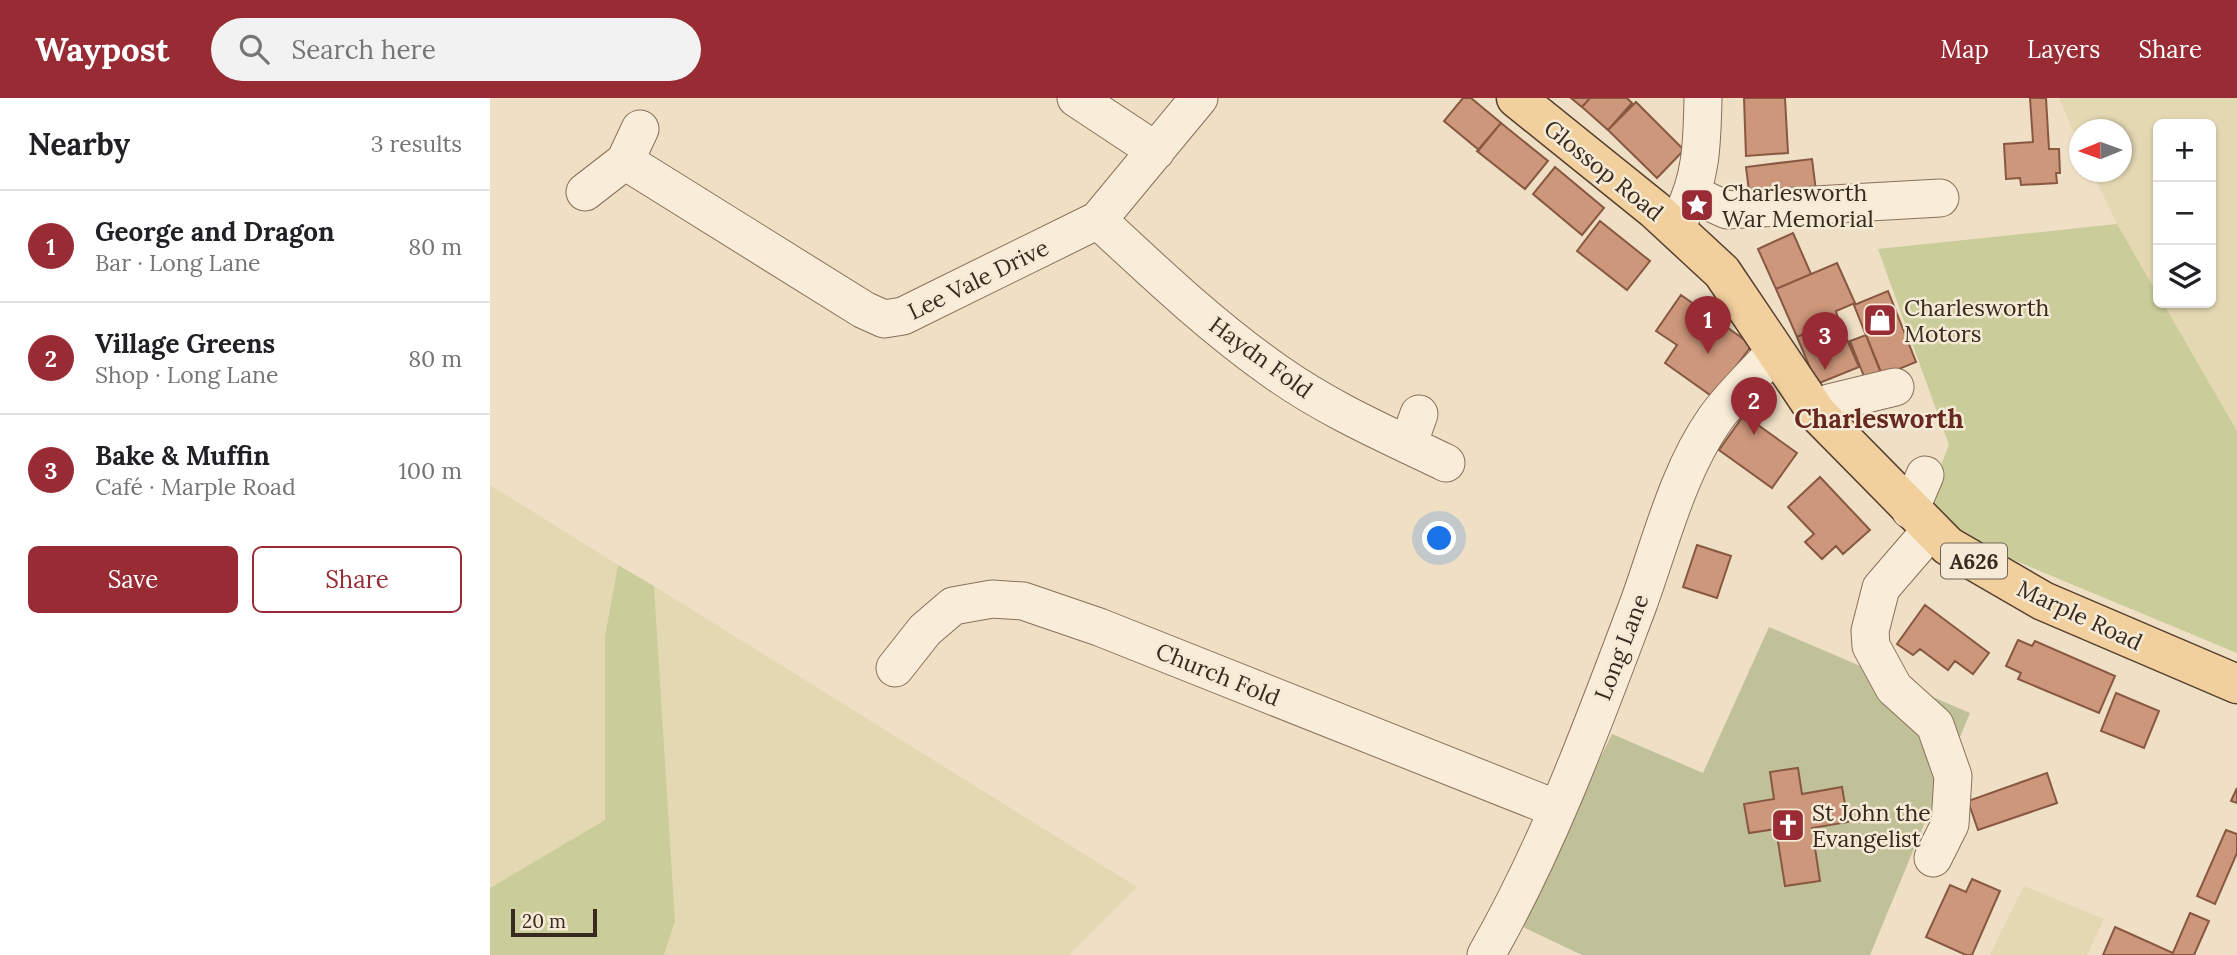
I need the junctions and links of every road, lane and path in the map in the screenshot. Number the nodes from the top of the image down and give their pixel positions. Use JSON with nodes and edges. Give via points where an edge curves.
{"nodes":[{"id":1,"x":1076,"y":98,"type":"edge"},
{"id":2,"x":1199,"y":98,"type":"edge"},
{"id":3,"x":1516,"y":98,"type":"edge"},
{"id":4,"x":1703,"y":98,"type":"edge"},
{"id":5,"x":1156,"y":151,"type":"junction"},
{"id":6,"x":585,"y":192,"type":"dead end"},
{"id":7,"x":1692,"y":194,"type":"junction"},
{"id":8,"x":1940,"y":198,"type":"dead end"},
{"id":9,"x":1098,"y":220,"type":"junction"},
{"id":10,"x":1675,"y":228,"type":"junction"},
{"id":11,"x":1722,"y":272,"type":"joint"},
{"id":12,"x":1775,"y":352,"type":"junction"},
{"id":13,"x":1895,"y":387,"type":"dead end"},
{"id":14,"x":1817,"y":413,"type":"junction"},
{"id":15,"x":1446,"y":463,"type":"dead end"},
{"id":16,"x":1924,"y":475,"type":"dead end"},
{"id":17,"x":1921,"y":520,"type":"junction"},
{"id":18,"x":895,"y":668,"type":"dead end"},
{"id":19,"x":2237,"y":684,"type":"edge"},
{"id":20,"x":1558,"y":809,"type":"junction"},
{"id":21,"x":1933,"y":858,"type":"dead end"},
{"id":22,"x":1486,"y":955,"type":"edge"}],
"edges":[{"from":1,"to":5,"type":"street"},
{"from":2,"to":5,"type":"street","name":"Lee Vale Drive"},
{"from":3,"to":10,"type":"main road","name":"Glossop Road","number":"A626"},
{"from":4,"to":7,"type":"street","via":[[1702,162]]},
{"from":5,"to":9,"type":"street","name":"Lee Vale Drive"},
{"from":6,"to":9,"type":"street","name":"Lee Vale Drive","via":[[639,155],[864,310],[884,319],[903,316]]},
{"from":7,"to":8,"type":"street","via":[[1727,210]]},
{"from":7,"to":10,"type":"street"},
{"from":9,"to":15,"type":"street","name":"Haydn Fold","via":[[1181,298],[1277,373],[1358,421],[1413,429]]},
{"from":10,"to":11,"type":"main road","name":"Glossop Road","number":"A626"},
{"from":11,"to":12,"type":"main road","name":"Marple Road","number":"A626"},
{"from":12,"to":14,"type":"main road","name":"Marple Road","number":"A626"},
{"from":12,"to":20,"type":"street","name":"Long Lane","via":[[1714,420],[1676,495]]},
{"from":13,"to":14,"type":"street","via":[[1829,403]]},
{"from":14,"to":17,"type":"main road","name":"Marple Road","number":"A626"},
{"from":16,"to":17,"type":"street"},
{"from":17,"to":19,"type":"main road","name":"Marple Road","number":"A626","via":[[1948,546],[2043,601]]},
{"from":17,"to":21,"type":"street","via":[[1881,588],[1870,631],[1871,646],[1894,688],[1935,724],[1953,776],[1950,824]]},
{"from":18,"to":20,"type":"street","name":"Church Fold","via":[[947,594],[1023,601]]},
{"from":20,"to":22,"type":"street","name":"Long Lane","via":[[1520,896]]}]}
